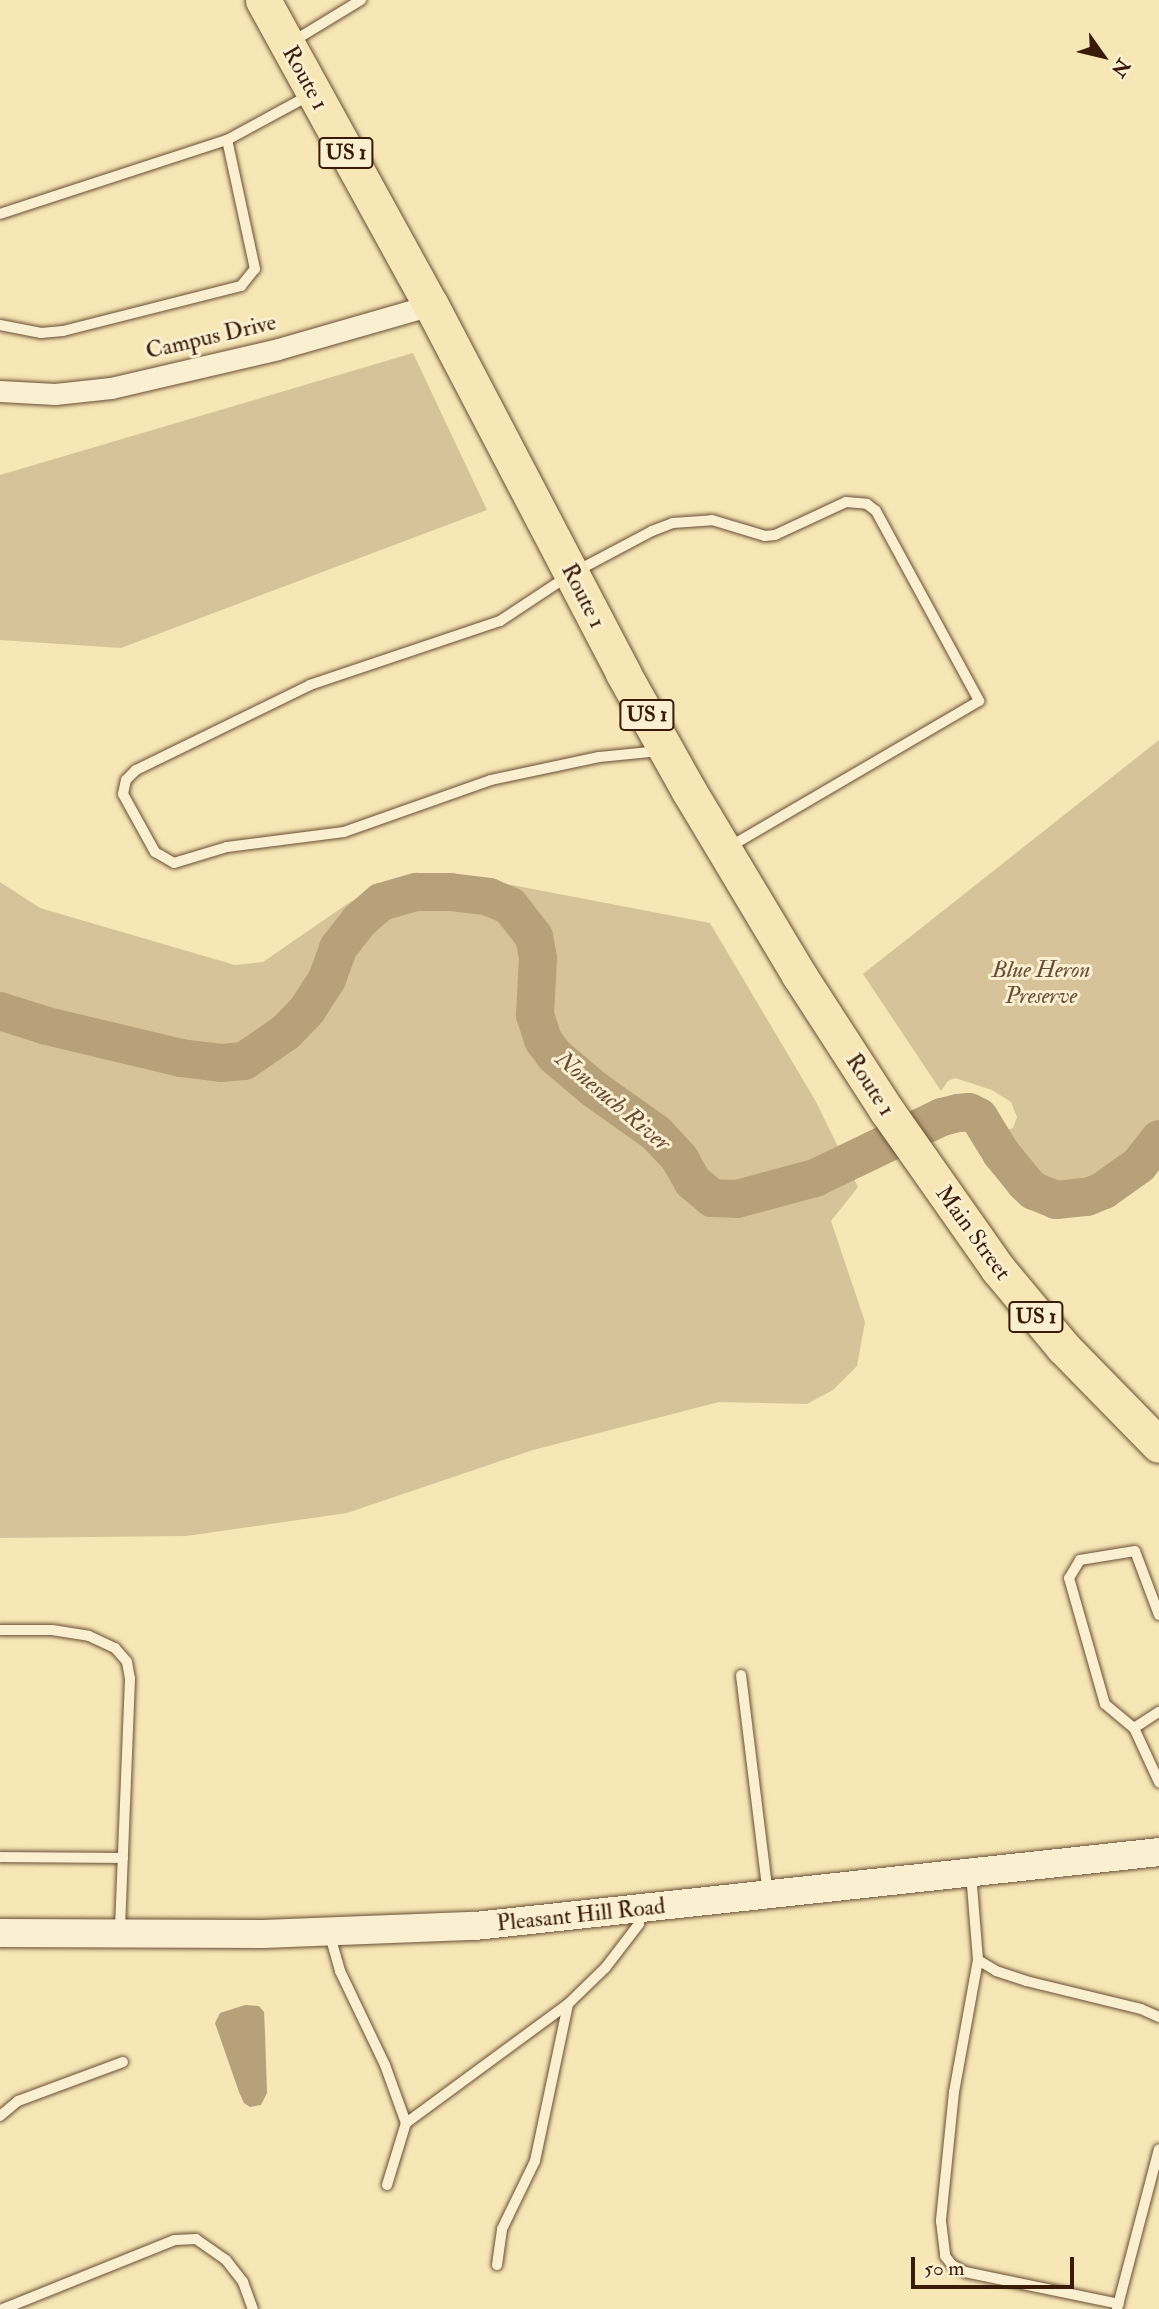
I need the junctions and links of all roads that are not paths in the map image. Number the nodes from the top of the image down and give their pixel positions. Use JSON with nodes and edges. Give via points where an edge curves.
{"nodes":[{"id":1,"x":263,"y":0,"type":"edge"},
{"id":2,"x":361,"y":0,"type":"edge"},
{"id":3,"x":286,"y":45,"type":"junction"},
{"id":4,"x":313,"y":93,"type":"junction"},
{"id":5,"x":227,"y":140,"type":"junction"},
{"id":6,"x":0,"y":214,"type":"edge"},
{"id":7,"x":431,"y":305,"type":"junction"},
{"id":8,"x":0,"y":325,"type":"edge"},
{"id":9,"x":0,"y":391,"type":"edge"},
{"id":10,"x":572,"y":574,"type":"junction"},
{"id":11,"x":666,"y":750,"type":"junction"},
{"id":12,"x":723,"y":850,"type":"junction"},
{"id":13,"x":931,"y":1175,"type":"joint"},
{"id":14,"x":1159,"y":1445,"type":"edge"},
{"id":15,"x":1159,"y":1615,"type":"edge"},
{"id":16,"x":0,"y":1630,"type":"edge"},
{"id":17,"x":741,"y":1675,"type":"dead end"},
{"id":18,"x":1159,"y":1712,"type":"edge"},
{"id":19,"x":1134,"y":1728,"type":"junction"},
{"id":20,"x":1159,"y":1782,"type":"edge"},
{"id":21,"x":1159,"y":1852,"type":"edge"},
{"id":22,"x":0,"y":1857,"type":"edge"},
{"id":23,"x":123,"y":1858,"type":"junction"},
{"id":24,"x":971,"y":1872,"type":"junction"},
{"id":25,"x":768,"y":1894,"type":"junction"},
{"id":26,"x":639,"y":1910,"type":"junction"},
{"id":27,"x":120,"y":1932,"type":"junction"},
{"id":28,"x":329,"y":1932,"type":"junction"},
{"id":29,"x":0,"y":1933,"type":"edge"},
{"id":30,"x":978,"y":1960,"type":"junction"},
{"id":31,"x":568,"y":2004,"type":"junction"},
{"id":32,"x":1159,"y":2017,"type":"edge"},
{"id":33,"x":123,"y":2062,"type":"dead end"},
{"id":34,"x":0,"y":2116,"type":"edge"},
{"id":35,"x":406,"y":2123,"type":"junction"},
{"id":36,"x":1159,"y":2149,"type":"edge"},
{"id":37,"x":387,"y":2185,"type":"dead end"},
{"id":38,"x":497,"y":2265,"type":"dead end"},
{"id":39,"x":1118,"y":2306,"type":"edge"},
{"id":40,"x":3,"y":2309,"type":"edge"},
{"id":41,"x":253,"y":2309,"type":"edge"}],
"edges":[{"from":1,"to":3,"type":"main road","name":"Route 1","number":"US 1"},
{"from":2,"to":3,"type":"lane"},
{"from":3,"to":4,"type":"main road","name":"Route 1","number":"US 1"},
{"from":4,"to":5,"type":"lane"},
{"from":4,"to":7,"type":"main road","name":"Route 1","number":"US 1"},
{"from":5,"to":6,"type":"lane"},
{"from":5,"to":8,"type":"lane","via":[[255,269],[241,286],[63,331]]},
{"from":7,"to":9,"type":"street","name":"Campus Drive","via":[[278,349],[111,388],[55,394]]},
{"from":7,"to":10,"type":"main road","name":"Route 1","number":"US 1"},
{"from":10,"to":11,"type":"main road","name":"Route 1","number":"US 1"},
{"from":10,"to":11,"type":"lane","via":[[500,621],[310,685],[136,771],[126,780],[123,794],[155,852],[174,863],[227,847],[344,832],[491,780],[600,757]]},
{"from":10,"to":12,"type":"lane","via":[[673,523],[712,520],[765,536],[783,533],[846,502],[860,502],[876,511],[979,701]]},
{"from":11,"to":12,"type":"main road","name":"Route 1","number":"US 1"},
{"from":12,"to":13,"type":"main road","name":"Route 1","number":"US 1"},
{"from":13,"to":14,"type":"main road","name":"Main Street","number":"US 1","via":[[1029,1309]]},
{"from":15,"to":19,"type":"lane","via":[[1135,1551],[1080,1560],[1069,1578],[1105,1704]]},
{"from":16,"to":23,"type":"lane","via":[[89,1636],[115,1648],[127,1662]]},
{"from":17,"to":25,"type":"lane"},
{"from":18,"to":19,"type":"lane"},
{"from":19,"to":20,"type":"lane"},
{"from":21,"to":24,"type":"street","name":"Pleasant Hill Road"},
{"from":22,"to":23,"type":"lane"},
{"from":23,"to":27,"type":"lane"},
{"from":24,"to":25,"type":"street","name":"Pleasant Hill Road"},
{"from":24,"to":30,"type":"lane"},
{"from":25,"to":26,"type":"street","name":"Pleasant Hill Road"},
{"from":26,"to":28,"type":"street","name":"Pleasant Hill Road","via":[[475,1926]]},
{"from":26,"to":31,"type":"lane","via":[[639,1924],[606,1967]]},
{"from":27,"to":28,"type":"street","name":"Pleasant Hill Road"},
{"from":27,"to":29,"type":"street","name":"Pleasant Hill Road"},
{"from":28,"to":35,"type":"lane","via":[[340,1971],[386,2064]]},
{"from":30,"to":32,"type":"lane","via":[[1006,1974]]},
{"from":30,"to":39,"type":"lane","via":[[954,2092],[941,2221],[945,2256],[965,2272]]},
{"from":31,"to":35,"type":"lane"},
{"from":31,"to":38,"type":"lane","via":[[535,2161],[502,2229]]},
{"from":33,"to":34,"type":"lane","via":[[18,2101]]},
{"from":35,"to":37,"type":"lane"},
{"from":36,"to":39,"type":"lane"},
{"from":40,"to":41,"type":"lane","via":[[175,2240],[197,2239],[226,2260],[243,2282]]}]}
